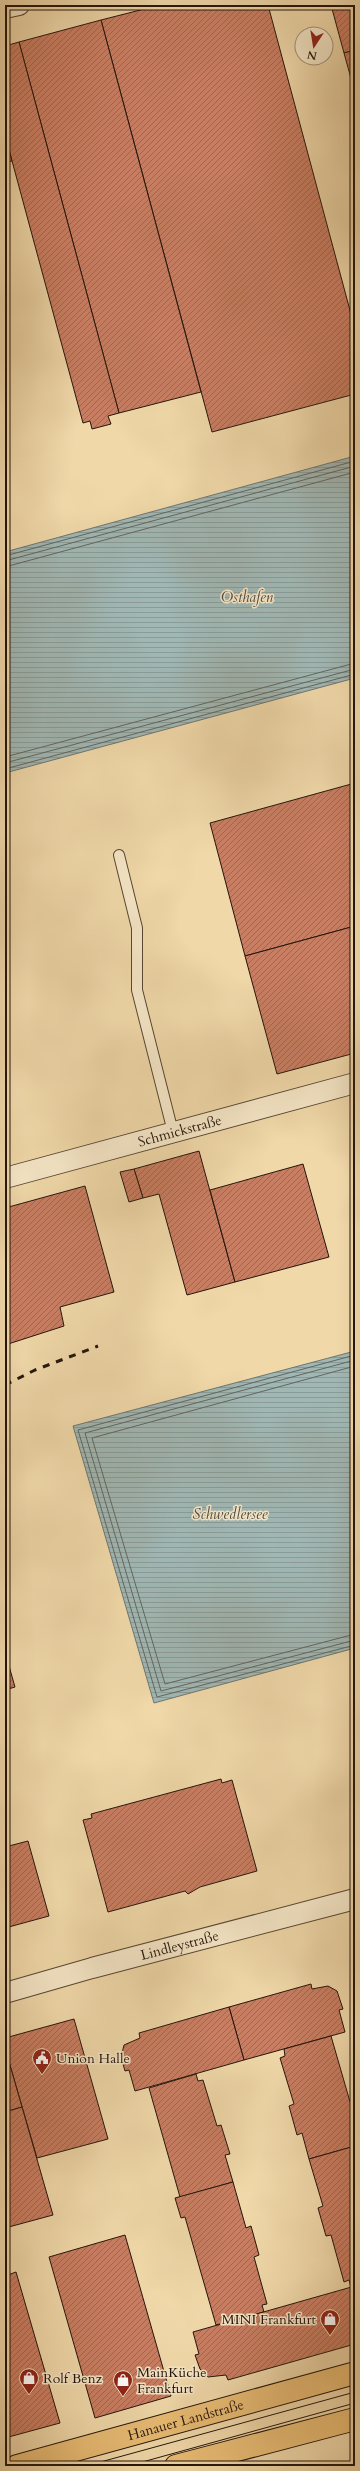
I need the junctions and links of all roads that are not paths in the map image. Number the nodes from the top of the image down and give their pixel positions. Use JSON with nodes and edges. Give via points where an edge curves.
{"nodes":[{"id":1,"x":19,"y":5,"type":"edge"},
{"id":2,"x":5,"y":8,"type":"edge"},
{"id":3,"x":119,"y":856,"type":"dead end"},
{"id":4,"x":355,"y":1083,"type":"edge"},
{"id":5,"x":173,"y":1132,"type":"junction"},
{"id":6,"x":5,"y":1178,"type":"edge"},
{"id":7,"x":355,"y":1899,"type":"edge"},
{"id":8,"x":5,"y":1994,"type":"edge"},
{"id":9,"x":355,"y":2373,"type":"edge"},
{"id":10,"x":355,"y":2419,"type":"edge"},
{"id":11,"x":17,"y":2466,"type":"edge"},
{"id":12,"x":176,"y":2466,"type":"edge"}],
"edges":[{"from":1,"to":2,"type":"street"},
{"from":3,"to":5,"type":"lane","via":[[137,928],[137,990]]},
{"from":4,"to":5,"type":"street","name":"Schmickstraße"},
{"from":5,"to":6,"type":"street","name":"Schmickstraße"},
{"from":7,"to":8,"type":"street","name":"Lindleystraße","via":[[100,1966]]},
{"from":9,"to":11,"type":"main road","name":"Hanauer Landstraße"},
{"from":10,"to":12,"type":"main road"}]}
